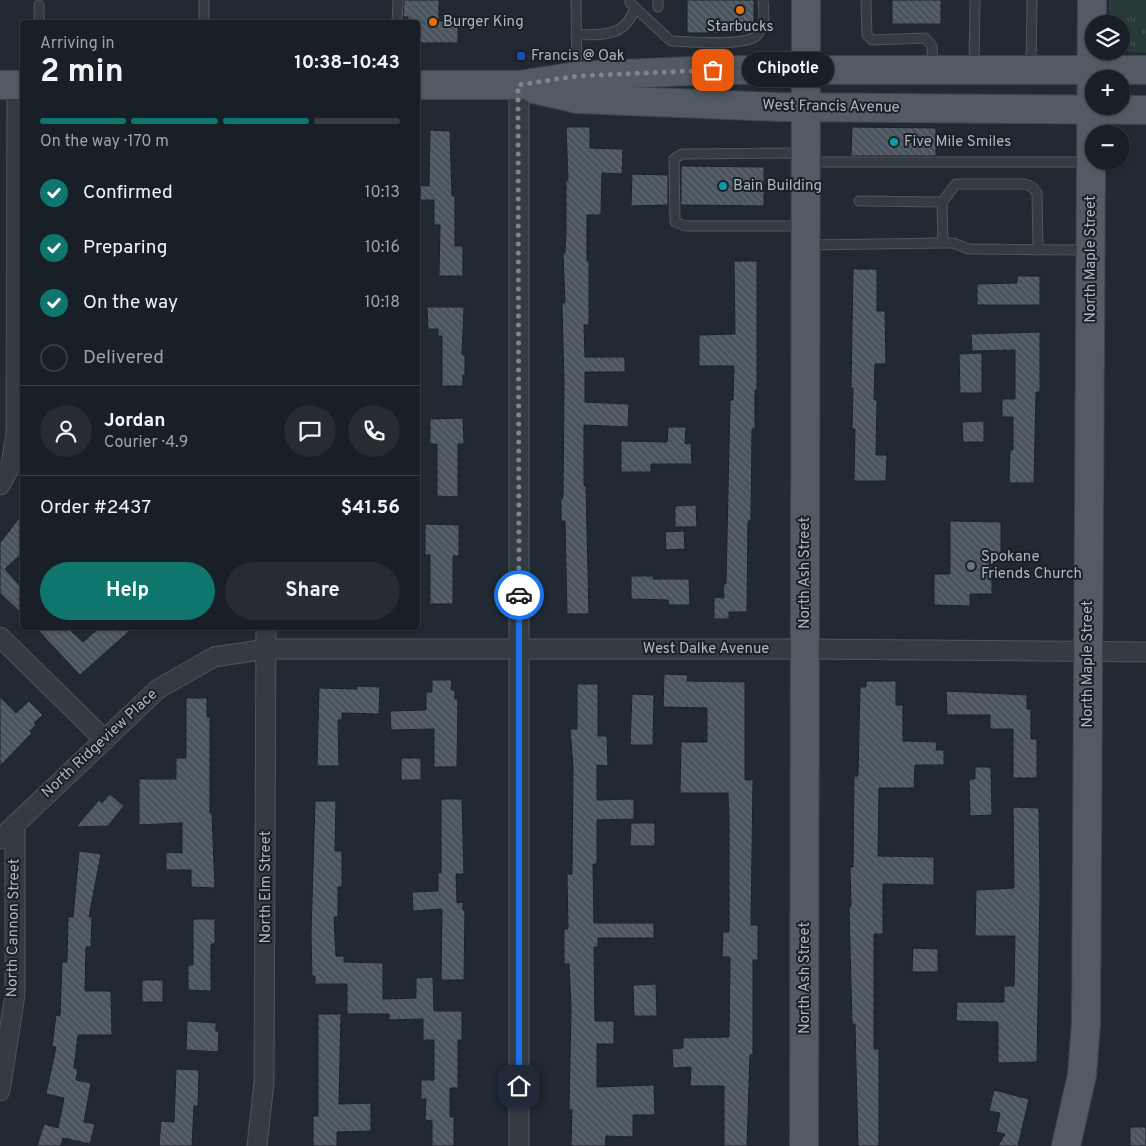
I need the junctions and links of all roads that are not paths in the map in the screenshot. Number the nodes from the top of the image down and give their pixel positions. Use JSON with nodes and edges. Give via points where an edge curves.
{"nodes":[{"id":1,"x":204,"y":0,"type":"edge"},
{"id":2,"x":398,"y":0,"type":"edge"},
{"id":3,"x":576,"y":0,"type":"edge"},
{"id":4,"x":630,"y":0,"type":"edge"},
{"id":5,"x":763,"y":0,"type":"edge"},
{"id":6,"x":806,"y":0,"type":"edge"},
{"id":7,"x":866,"y":0,"type":"edge"},
{"id":8,"x":975,"y":0,"type":"edge"},
{"id":9,"x":1032,"y":0,"type":"edge"},
{"id":10,"x":1092,"y":0,"type":"edge"},
{"id":11,"x":39,"y":5,"type":"dead end"},
{"id":12,"x":635,"y":8,"type":"junction"},
{"id":13,"x":40,"y":20,"type":"edge"},
{"id":14,"x":204,"y":20,"type":"edge"},
{"id":15,"x":397,"y":20,"type":"edge"},
{"id":16,"x":576,"y":35,"type":"junction"},
{"id":17,"x":807,"y":69,"type":"junction"},
{"id":18,"x":933,"y":69,"type":"junction"},
{"id":19,"x":974,"y":69,"type":"junction"},
{"id":20,"x":1092,"y":69,"type":"junction"},
{"id":21,"x":1031,"y":70,"type":"junction"},
{"id":22,"x":1146,"y":70,"type":"edge"},
{"id":23,"x":577,"y":76,"type":"junction"},
{"id":24,"x":13,"y":85,"type":"edge"},
{"id":25,"x":420,"y":85,"type":"edge"},
{"id":26,"x":518,"y":85,"type":"junction"},
{"id":27,"x":806,"y":108,"type":"junction"},
{"id":28,"x":1085,"y":110,"type":"edge"},
{"id":29,"x":1130,"y":110,"type":"edge"},
{"id":30,"x":1146,"y":110,"type":"edge"},
{"id":31,"x":806,"y":157,"type":"junction"},
{"id":32,"x":1085,"y":162,"type":"edge"},
{"id":33,"x":1091,"y":170,"type":"edge"},
{"id":34,"x":859,"y":201,"type":"dead end"},
{"id":35,"x":942,"y":202,"type":"junction"},
{"id":36,"x":806,"y":236,"type":"junction"},
{"id":37,"x":943,"y":243,"type":"junction"},
{"id":38,"x":1038,"y":250,"type":"junction"},
{"id":39,"x":1091,"y":250,"type":"junction"},
{"id":40,"x":16,"y":253,"type":"junction"},
{"id":41,"x":0,"y":264,"type":"edge"},
{"id":42,"x":0,"y":485,"type":"edge"},
{"id":43,"x":266,"y":630,"type":"edge"},
{"id":44,"x":0,"y":637,"type":"edge"},
{"id":45,"x":519,"y":648,"type":"junction"},
{"id":46,"x":805,"y":648,"type":"junction"},
{"id":47,"x":266,"y":649,"type":"junction"},
{"id":48,"x":1088,"y":652,"type":"junction"},
{"id":49,"x":1146,"y":652,"type":"edge"},
{"id":50,"x":105,"y":740,"type":"junction"},
{"id":51,"x":15,"y":824,"type":"junction"},
{"id":52,"x":0,"y":839,"type":"edge"},
{"id":53,"x":0,"y":1091,"type":"edge"},
{"id":54,"x":257,"y":1146,"type":"edge"},
{"id":55,"x":519,"y":1146,"type":"edge"},
{"id":56,"x":804,"y":1146,"type":"edge"},
{"id":57,"x":1066,"y":1146,"type":"edge"}],
"edges":[{"from":1,"to":14,"type":"lane"},
{"from":2,"to":15,"type":"lane"},
{"from":3,"to":16,"type":"lane"},
{"from":4,"to":12,"type":"lane"},
{"from":5,"to":12,"type":"lane","via":[[764,22],[758,35],[744,42],[671,41]]},
{"from":6,"to":17,"type":"main road","name":"North Ash Street"},
{"from":7,"to":18,"type":"lane","via":[[867,35],[872,40],[925,38],[932,46]]},
{"from":8,"to":19,"type":"lane"},
{"from":9,"to":21,"type":"lane"},
{"from":10,"to":20,"type":"main road","name":"North Maple Street"},
{"from":11,"to":13,"type":"lane"},
{"from":12,"to":16,"type":"lane","via":[[630,22],[612,34]]},
{"from":16,"to":23,"type":"lane"},
{"from":17,"to":18,"type":"main road","name":"West Francis Avenue"},
{"from":17,"to":23,"type":"main road","name":"West Francis Avenue"},
{"from":17,"to":27,"type":"main road","name":"North Ash Street"},
{"from":18,"to":19,"type":"main road","name":"West Francis Avenue"},
{"from":19,"to":21,"type":"main road","name":"West Francis Avenue"},
{"from":20,"to":21,"type":"main road","name":"West Francis Avenue"},
{"from":20,"to":22,"type":"main road","name":"West Francis Avenue"},
{"from":23,"to":26,"type":"main road","name":"West Francis Avenue"},
{"from":24,"to":40,"type":"street"},
{"from":25,"to":26,"type":"main road","name":"West Francis Avenue"},
{"from":26,"to":27,"type":"main road","name":"West Francis Avenue","via":[[578,98]]},
{"from":26,"to":45,"type":"street"},
{"from":27,"to":28,"type":"main road","name":"West Francis Avenue"},
{"from":27,"to":31,"type":"main road","name":"North Ash Street"},
{"from":29,"to":30,"type":"main road","name":"West Francis Avenue"},
{"from":31,"to":32,"type":"lane"},
{"from":31,"to":36,"type":"main road","name":"North Ash Street"},
{"from":31,"to":36,"type":"lane","via":[[682,154],[674,158],[675,222],[685,226]]},
{"from":33,"to":39,"type":"main road","name":"North Maple Street"},
{"from":34,"to":35,"type":"lane"},
{"from":35,"to":37,"type":"lane"},
{"from":35,"to":38,"type":"lane","via":[[956,184],[1025,184],[1032,187],[1037,193]]},
{"from":36,"to":37,"type":"lane"},
{"from":36,"to":46,"type":"main road","name":"North Ash Street"},
{"from":37,"to":38,"type":"lane","via":[[969,249]]},
{"from":38,"to":39,"type":"lane"},
{"from":39,"to":48,"type":"main road","name":"North Maple Street"},
{"from":40,"to":41,"type":"street"},
{"from":40,"to":42,"type":"street","via":[[16,433],[10,465]]},
{"from":43,"to":47,"type":"street","name":"North Elm Street"},
{"from":44,"to":50,"type":"street"},
{"from":45,"to":46,"type":"street","name":"West Dalke Avenue"},
{"from":45,"to":47,"type":"street","name":"West Dalke Avenue"},
{"from":45,"to":55,"type":"street"},
{"from":46,"to":48,"type":"street","name":"West Dalke Avenue"},
{"from":46,"to":56,"type":"main road","name":"North Ash Street"},
{"from":47,"to":50,"type":"street","name":"North Ridgeview Place","via":[[214,657],[158,689]]},
{"from":47,"to":54,"type":"street","name":"North Elm Street","via":[[264,1083]]},
{"from":48,"to":49,"type":"street","name":"West Dalke Avenue"},
{"from":48,"to":57,"type":"main road","name":"North Maple Street","via":[[1086,1024],[1082,1075]]},
{"from":50,"to":51,"type":"street","name":"North Ridgeview Place"},
{"from":51,"to":52,"type":"street","name":"North Ridgeview Place"},
{"from":51,"to":53,"type":"street","name":"North Cannon Street","via":[[15,995]]}]}
